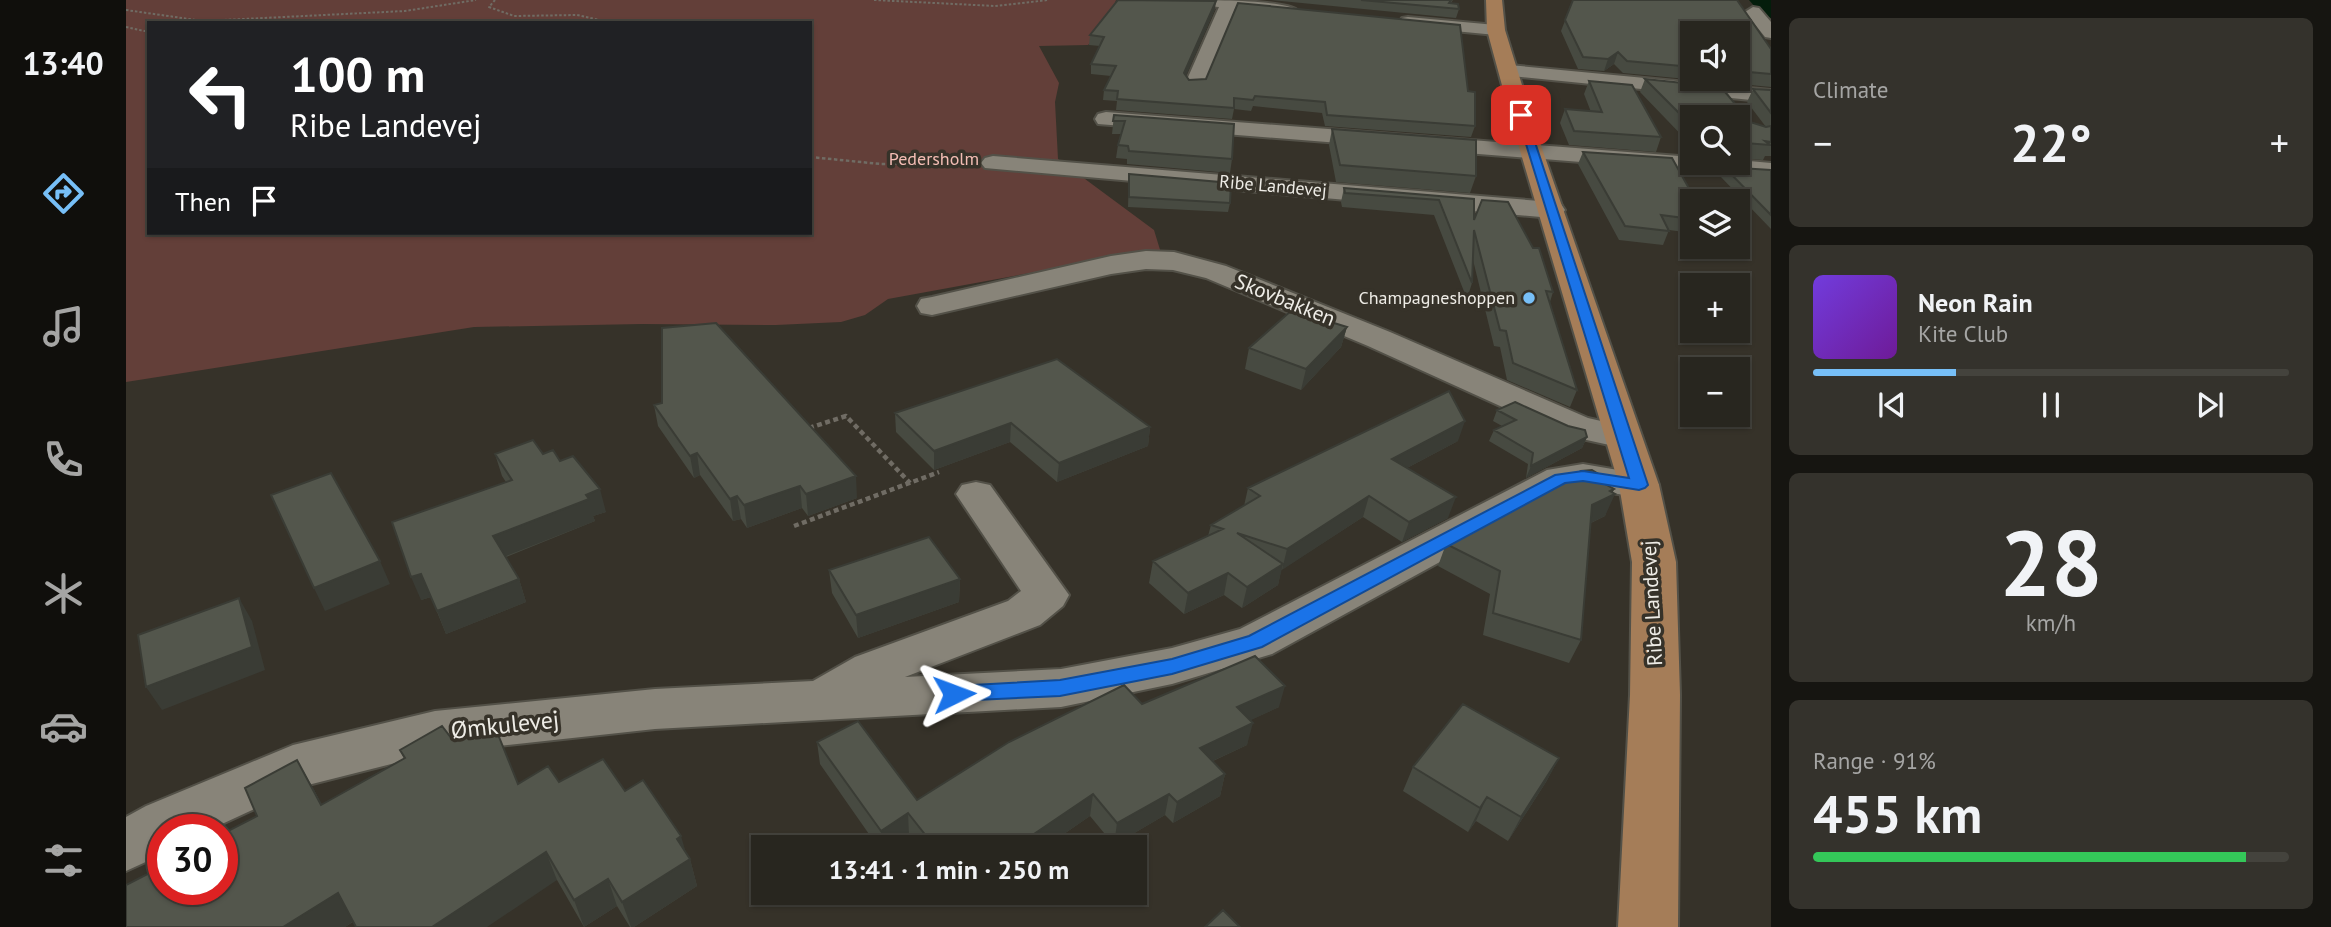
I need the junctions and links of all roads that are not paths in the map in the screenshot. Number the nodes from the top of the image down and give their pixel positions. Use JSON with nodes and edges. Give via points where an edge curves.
{"nodes":[{"id":1,"x":1195,"y":0,"type":"edge"},
{"id":2,"x":1229,"y":4,"type":"junction"},
{"id":3,"x":1310,"y":12,"type":"edge"},
{"id":4,"x":1753,"y":12,"type":"dead end"},
{"id":5,"x":1495,"y":15,"type":"edge"},
{"id":6,"x":1390,"y":20,"type":"edge"},
{"id":7,"x":1771,"y":33,"type":"edge"},
{"id":8,"x":1509,"y":71,"type":"junction"},
{"id":9,"x":1195,"y":84,"type":"edge"},
{"id":10,"x":1724,"y":92,"type":"junction"},
{"id":11,"x":1771,"y":96,"type":"edge"},
{"id":12,"x":1734,"y":105,"type":"edge"},
{"id":13,"x":1107,"y":119,"type":"dead end"},
{"id":14,"x":1532,"y":150,"type":"junction"},
{"id":15,"x":993,"y":163,"type":"road end"},
{"id":16,"x":1771,"y":170,"type":"edge"},
{"id":17,"x":1552,"y":209,"type":"junction"},
{"id":18,"x":932,"y":306,"type":"dead end"},
{"id":19,"x":1623,"y":437,"type":"junction"},
{"id":20,"x":963,"y":481,"type":"road end"},
{"id":21,"x":1639,"y":485,"type":"junction"},
{"id":22,"x":821,"y":701,"type":"junction"},
{"id":23,"x":126,"y":846,"type":"edge"},
{"id":24,"x":1648,"y":927,"type":"edge"}],
"edges":[{"from":1,"to":2,"type":"street"},
{"from":2,"to":3,"type":"street"},
{"from":2,"to":9,"type":"street"},
{"from":4,"to":7,"type":"street"},
{"from":5,"to":6,"type":"street"},
{"from":5,"to":8,"type":"main road","name":"Ribe Landevej"},
{"from":8,"to":10,"type":"street"},
{"from":8,"to":14,"type":"main road","name":"Ribe Landevej"},
{"from":10,"to":11,"type":"street"},
{"from":10,"to":12,"type":"street"},
{"from":13,"to":14,"type":"street"},
{"from":14,"to":16,"type":"street"},
{"from":14,"to":17,"type":"main road","name":"Ribe Landevej"},
{"from":15,"to":17,"type":"street","name":"Ribe Landevej"},
{"from":17,"to":19,"type":"main road","name":"Ribe Landevej"},
{"from":18,"to":19,"type":"street","name":"Skovbakken","via":[[1111,265],[1174,261],[1216,272],[1367,333],[1577,427]]},
{"from":19,"to":21,"type":"main road","name":"Ribe Landevej"},
{"from":20,"to":22,"type":"street","name":"Ømkulevej","via":[[1047,595],[1024,613],[872,670]]},
{"from":21,"to":22,"type":"street","name":"Ømkulevej","via":[[1583,476],[1561,479],[1255,642],[1172,666],[1060,688]]},
{"from":21,"to":24,"type":"main road","name":"Ribe Landevej","via":[[1654,562]]},
{"from":22,"to":23,"type":"street","name":"Ømkulevej","via":[[655,709],[435,732],[293,767],[166,823]]}]}
